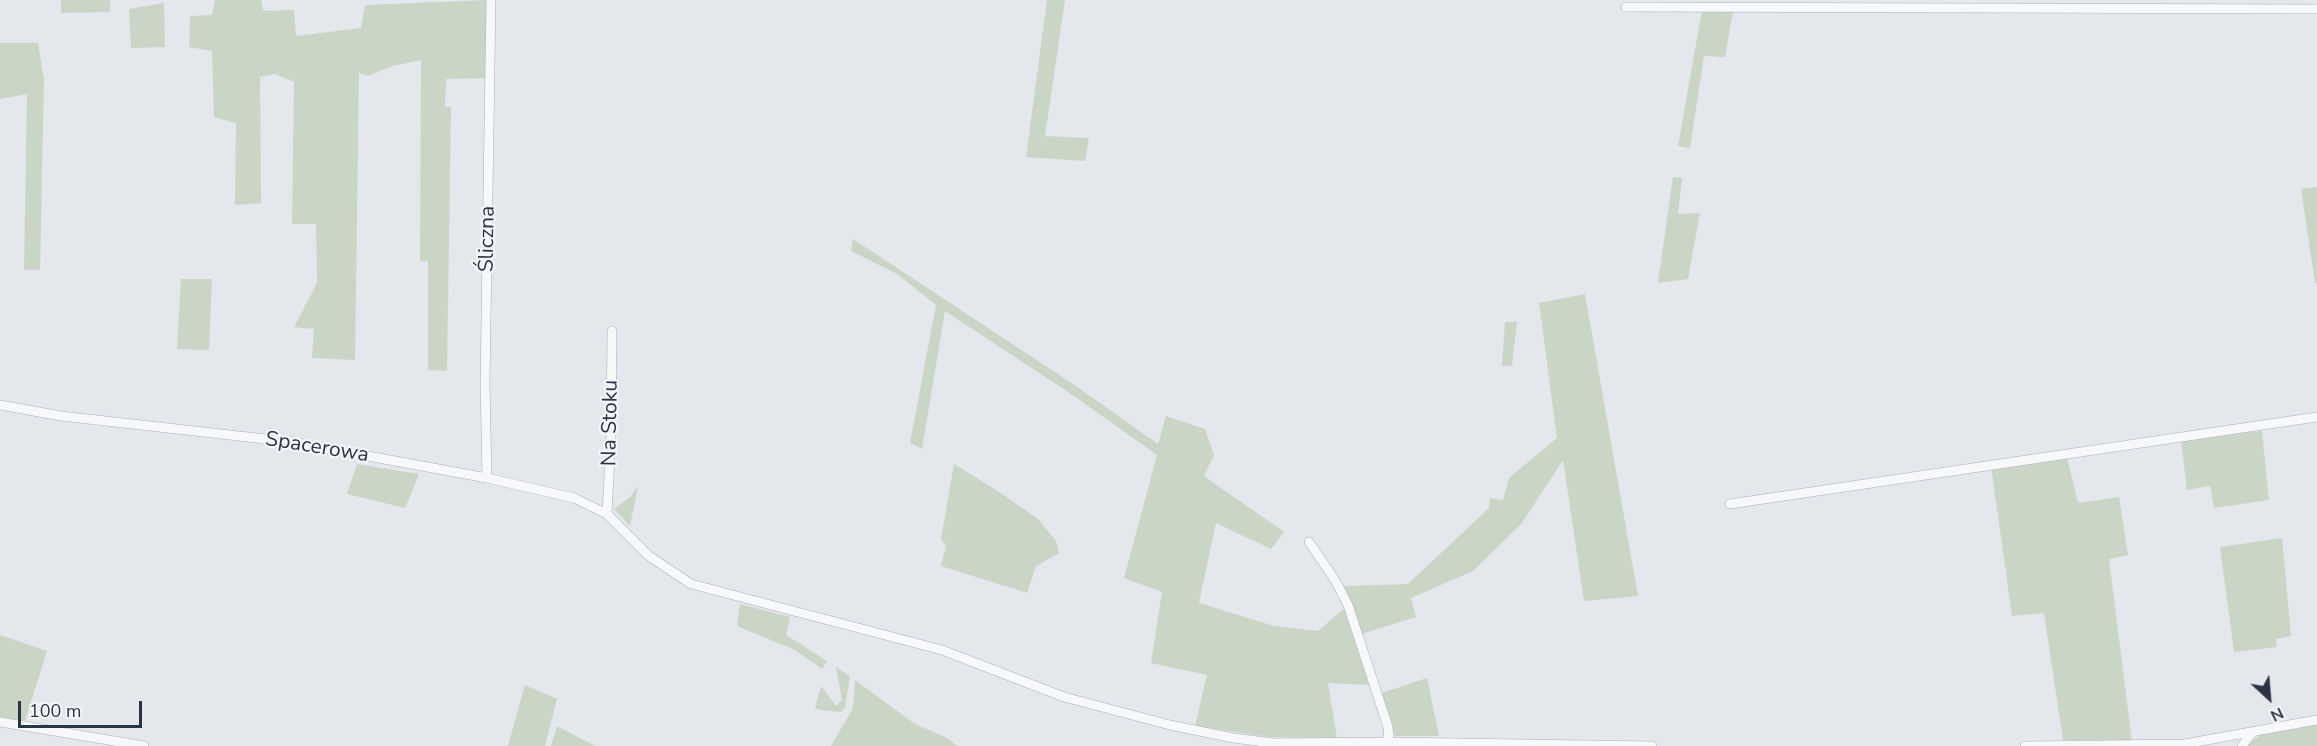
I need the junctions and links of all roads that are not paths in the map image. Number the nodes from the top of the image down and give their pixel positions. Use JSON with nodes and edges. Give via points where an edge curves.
{"nodes":[{"id":1,"x":491,"y":0,"type":"edge"},
{"id":2,"x":1626,"y":7,"type":"dead end"},
{"id":3,"x":2317,"y":9,"type":"edge"},
{"id":4,"x":612,"y":331,"type":"dead end"},
{"id":5,"x":0,"y":405,"type":"edge"},
{"id":6,"x":2317,"y":417,"type":"edge"},
{"id":7,"x":487,"y":478,"type":"junction"},
{"id":8,"x":1730,"y":504,"type":"dead end"},
{"id":9,"x":608,"y":514,"type":"junction"},
{"id":10,"x":1310,"y":542,"type":"dead end"},
{"id":11,"x":2317,"y":720,"type":"edge"},
{"id":12,"x":0,"y":722,"type":"edge"},
{"id":13,"x":2252,"y":733,"type":"junction"},
{"id":14,"x":1389,"y":742,"type":"junction"},
{"id":15,"x":144,"y":746,"type":"edge"},
{"id":16,"x":1652,"y":746,"type":"edge"},
{"id":17,"x":2025,"y":746,"type":"edge"},
{"id":18,"x":2242,"y":746,"type":"edge"}],
"edges":[{"from":1,"to":7,"type":"street","name":"Śliczna"},
{"from":2,"to":3,"type":"street"},
{"from":4,"to":9,"type":"street","name":"Na Stoku"},
{"from":5,"to":7,"type":"street","name":"Spacerowa","via":[[61,416],[292,442]]},
{"from":6,"to":8,"type":"street"},
{"from":7,"to":9,"type":"street","name":"Spacerowa","via":[[574,498]]},
{"from":9,"to":14,"type":"street","name":"Spacerowa","via":[[649,556],[691,584],[942,650],[1065,697],[1233,738],[1273,743]]},
{"from":10,"to":14,"type":"street","via":[[1348,605],[1388,727]]},
{"from":11,"to":13,"type":"street"},
{"from":12,"to":15,"type":"street"},
{"from":13,"to":17,"type":"street","via":[[2185,744]]},
{"from":13,"to":18,"type":"street"},
{"from":14,"to":16,"type":"street","name":"Spacerowa"}]}
